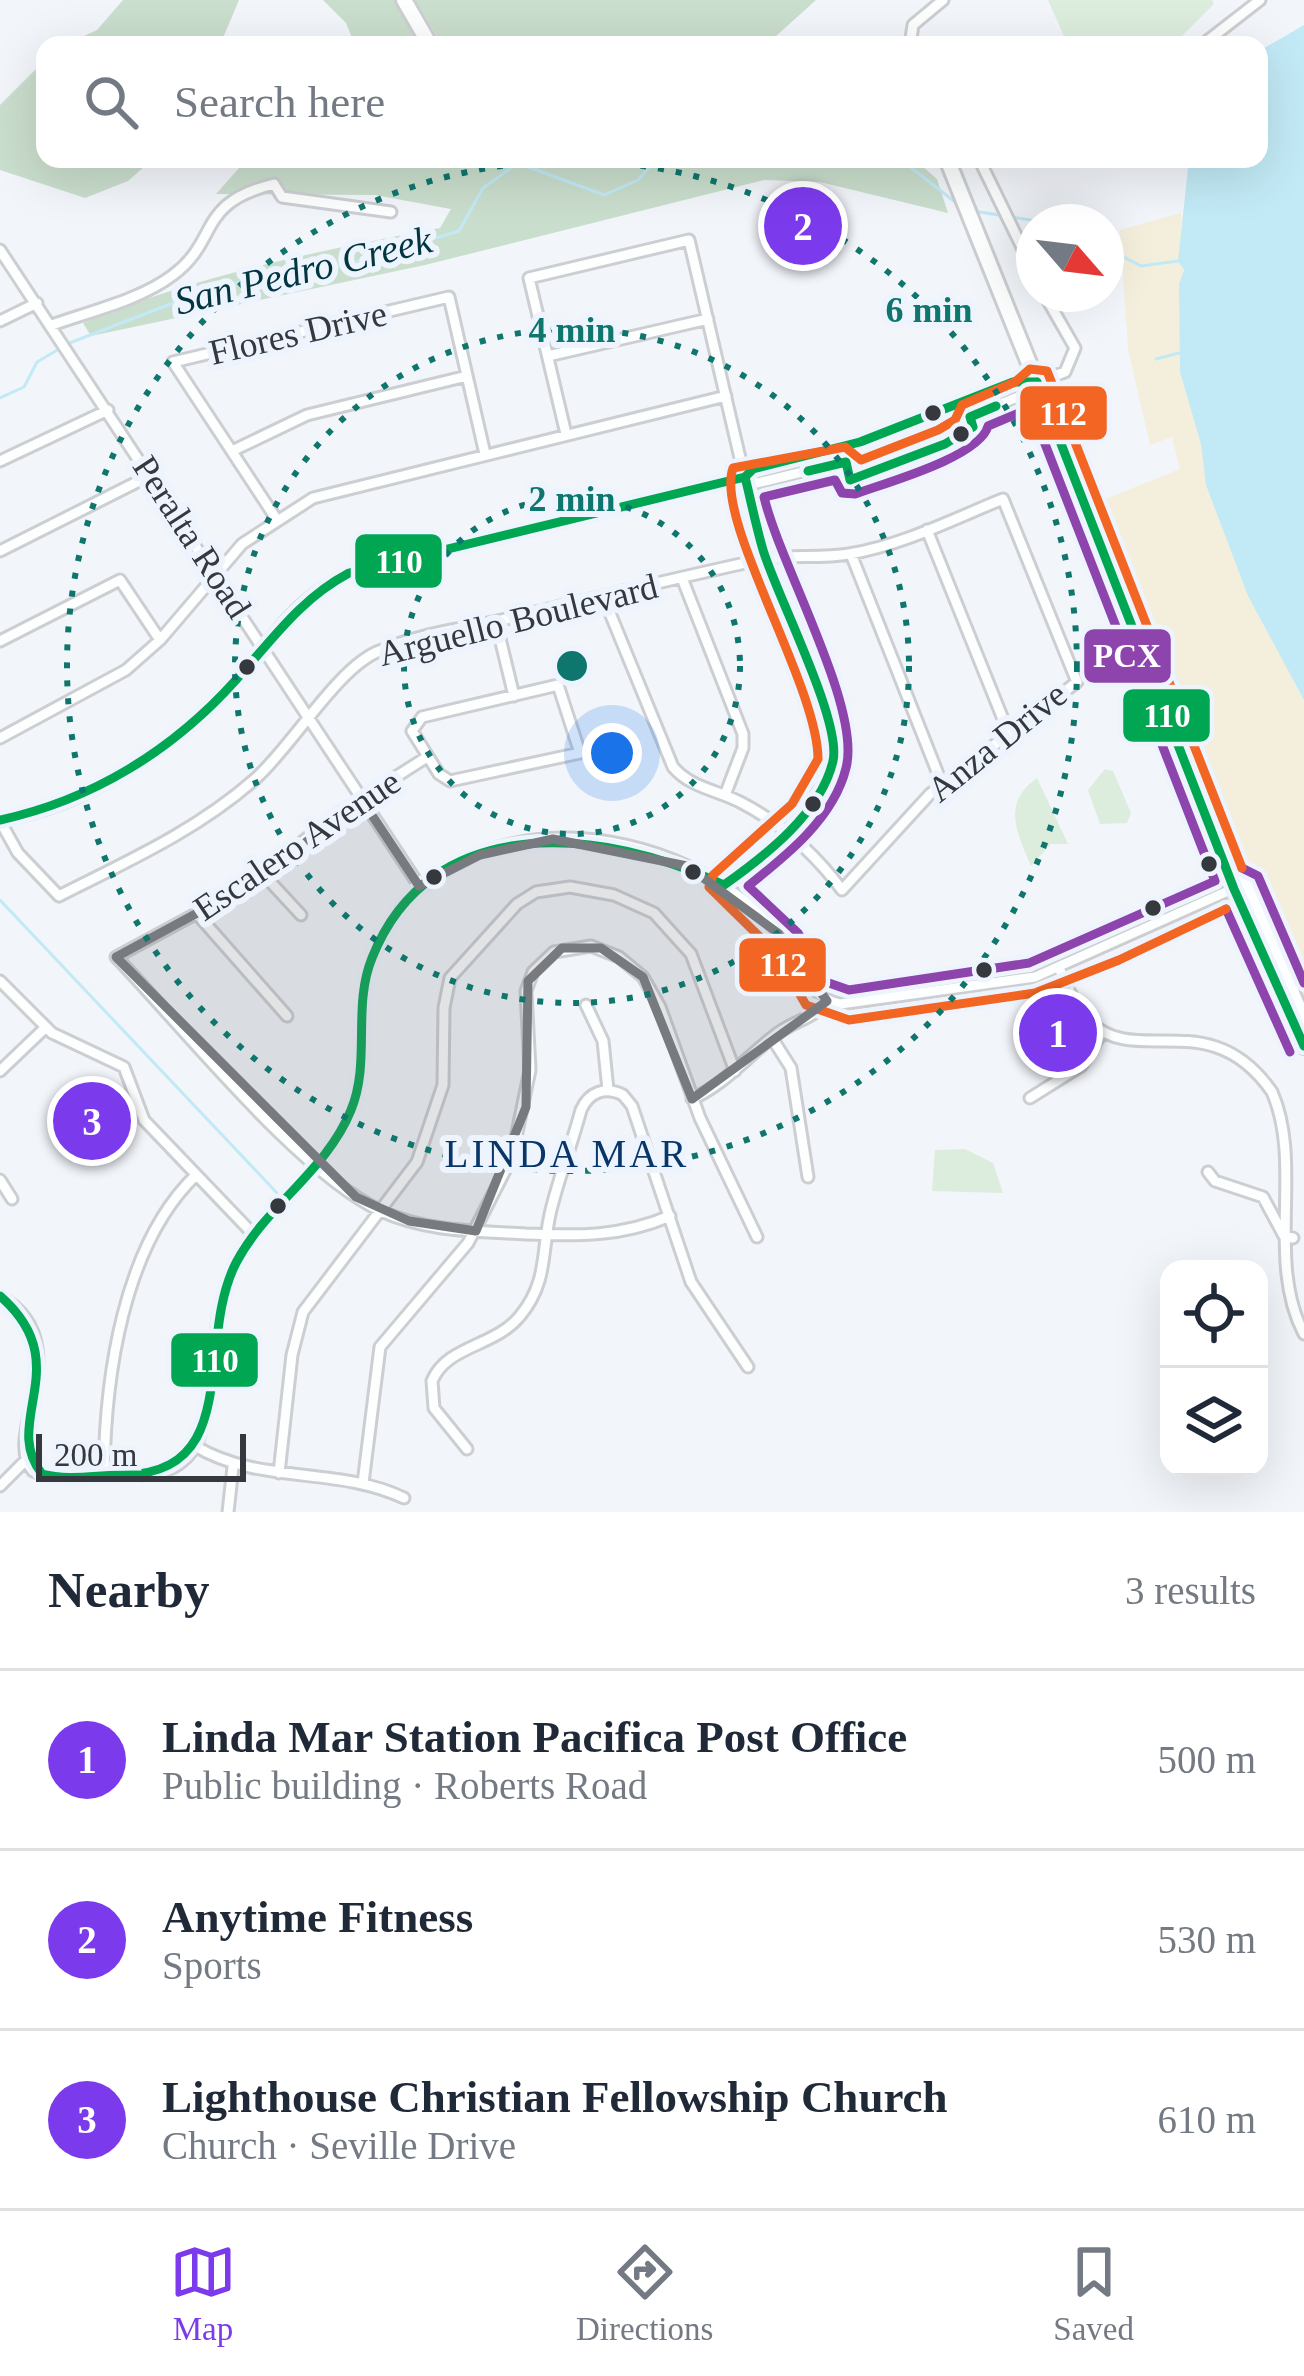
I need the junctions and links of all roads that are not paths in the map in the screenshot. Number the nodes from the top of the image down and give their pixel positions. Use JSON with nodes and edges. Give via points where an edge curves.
{"nodes":[{"id":1,"x":404,"y":0,"type":"edge"},
{"id":2,"x":943,"y":0,"type":"edge"},
{"id":3,"x":1260,"y":0,"type":"edge"},
{"id":4,"x":425,"y":36,"type":"edge"},
{"id":5,"x":911,"y":36,"type":"edge"},
{"id":6,"x":1214,"y":36,"type":"edge"},
{"id":7,"x":950,"y":168,"type":"edge"},
{"id":8,"x":984,"y":168,"type":"edge"},
{"id":9,"x":391,"y":212,"type":"dead end"},
{"id":10,"x":1016,"y":234,"type":"edge"},
{"id":11,"x":0,"y":250,"type":"edge"},
{"id":12,"x":37,"y":302,"type":"junction"},
{"id":13,"x":1054,"y":312,"type":"edge"},
{"id":14,"x":708,"y":319,"type":"junction"},
{"id":15,"x":0,"y":321,"type":"edge"},
{"id":16,"x":55,"y":330,"type":"junction"},
{"id":17,"x":548,"y":356,"type":"junction"},
{"id":18,"x":467,"y":376,"type":"junction"},
{"id":19,"x":1036,"y":382,"type":"junction"},
{"id":20,"x":726,"y":396,"type":"junction"},
{"id":21,"x":108,"y":410,"type":"junction"},
{"id":22,"x":566,"y":434,"type":"junction"},
{"id":23,"x":232,"y":451,"type":"junction"},
{"id":24,"x":485,"y":454,"type":"junction"},
{"id":25,"x":0,"y":461,"type":"edge"},
{"id":26,"x":151,"y":475,"type":"junction"},
{"id":27,"x":745,"y":477,"type":"junction"},
{"id":28,"x":1003,"y":499,"type":"joint"},
{"id":29,"x":275,"y":518,"type":"junction"},
{"id":30,"x":927,"y":530,"type":"junction"},
{"id":31,"x":0,"y":551,"type":"edge"},
{"id":32,"x":851,"y":554,"type":"junction"},
{"id":33,"x":766,"y":559,"type":"junction"},
{"id":34,"x":215,"y":572,"type":"junction"},
{"id":35,"x":682,"y":578,"type":"junction"},
{"id":36,"x":603,"y":596,"type":"junction"},
{"id":37,"x":496,"y":622,"type":"junction"},
{"id":38,"x":160,"y":640,"type":"junction"},
{"id":39,"x":0,"y":641,"type":"edge"},
{"id":40,"x":263,"y":646,"type":"junction"},
{"id":41,"x":514,"y":696,"type":"junction"},
{"id":42,"x":311,"y":721,"type":"junction"},
{"id":43,"x":1009,"y":734,"type":"junction"},
{"id":44,"x":0,"y":738,"type":"edge"},
{"id":45,"x":427,"y":757,"type":"junction"},
{"id":46,"x":943,"y":784,"type":"junction"},
{"id":47,"x":725,"y":795,"type":"junction"},
{"id":48,"x":362,"y":800,"type":"junction"},
{"id":49,"x":0,"y":820,"type":"edge"},
{"id":50,"x":786,"y":832,"type":"junction"},
{"id":51,"x":264,"y":875,"type":"junction"},
{"id":52,"x":724,"y":885,"type":"junction"},
{"id":53,"x":1240,"y":886,"type":"junction"},
{"id":54,"x":420,"y":887,"type":"junction"},
{"id":55,"x":198,"y":915,"type":"junction"},
{"id":56,"x":301,"y":915,"type":"dead end"},
{"id":57,"x":1059,"y":968,"type":"junction"},
{"id":58,"x":0,"y":981,"type":"edge"},
{"id":59,"x":827,"y":1001,"type":"junction"},
{"id":60,"x":586,"y":1005,"type":"dead end"},
{"id":61,"x":287,"y":1016,"type":"dead end"},
{"id":62,"x":1304,"y":1021,"type":"edge"},
{"id":63,"x":45,"y":1028,"type":"junction"},
{"id":64,"x":1102,"y":1032,"type":"junction"},
{"id":65,"x":772,"y":1038,"type":"junction"},
{"id":66,"x":1304,"y":1046,"type":"edge"},
{"id":67,"x":0,"y":1070,"type":"edge"},
{"id":68,"x":735,"y":1071,"type":"junction"},
{"id":69,"x":608,"y":1090,"type":"junction"},
{"id":70,"x":1042,"y":1090,"type":"junction"},
{"id":71,"x":1030,"y":1098,"type":"dead end"},
{"id":72,"x":692,"y":1099,"type":"junction"},
{"id":73,"x":1050,"y":1104,"type":"dead end"},
{"id":74,"x":315,"y":1165,"type":"junction"},
{"id":75,"x":1208,"y":1172,"type":"dead end"},
{"id":76,"x":196,"y":1175,"type":"junction"},
{"id":77,"x":808,"y":1177,"type":"dead end"},
{"id":78,"x":0,"y":1180,"type":"edge"},
{"id":79,"x":12,"y":1199,"type":"dead end"},
{"id":80,"x":382,"y":1212,"type":"junction"},
{"id":81,"x":670,"y":1216,"type":"junction"},
{"id":82,"x":476,"y":1232,"type":"junction"},
{"id":83,"x":254,"y":1235,"type":"junction"},
{"id":84,"x":548,"y":1235,"type":"junction"},
{"id":85,"x":758,"y":1237,"type":"dead end"},
{"id":86,"x":1293,"y":1238,"type":"junction"},
{"id":87,"x":0,"y":1297,"type":"edge"},
{"id":88,"x":1304,"y":1334,"type":"edge"},
{"id":89,"x":748,"y":1367,"type":"dead end"},
{"id":90,"x":20,"y":1390,"type":"dead end"},
{"id":91,"x":195,"y":1446,"type":"junction"},
{"id":92,"x":11,"y":1447,"type":"dead end"},
{"id":93,"x":467,"y":1449,"type":"dead end"},
{"id":94,"x":22,"y":1463,"type":"junction"},
{"id":95,"x":233,"y":1467,"type":"junction"},
{"id":96,"x":279,"y":1473,"type":"junction"},
{"id":97,"x":104,"y":1475,"type":"junction"},
{"id":98,"x":363,"y":1483,"type":"junction"},
{"id":99,"x":0,"y":1486,"type":"edge"},
{"id":100,"x":404,"y":1498,"type":"dead end"},
{"id":101,"x":228,"y":1512,"type":"edge"}],
"edges":[{"from":1,"to":4,"type":"highway"},
{"from":2,"to":5,"type":"street"},
{"from":3,"to":6,"type":"street"},
{"from":7,"to":19,"type":"highway"},
{"from":8,"to":10,"type":"street"},
{"from":9,"to":16,"type":"street","via":[[282,196],[276,186],[248,191],[215,211],[171,277]]},
{"from":11,"to":12,"type":"street","name":"Peralta Road"},
{"from":12,"to":15,"type":"street"},
{"from":12,"to":16,"type":"street","name":"Peralta Road"},
{"from":13,"to":19,"type":"street","via":[[1076,353],[1067,370]]},
{"from":14,"to":17,"type":"street"},
{"from":14,"to":17,"type":"street","via":[[689,240],[530,278]]},
{"from":14,"to":20,"type":"street"},
{"from":16,"to":21,"type":"street","name":"Peralta Road"},
{"from":17,"to":22,"type":"street"},
{"from":18,"to":23,"type":"street","via":[[320,411]]},
{"from":18,"to":23,"type":"street","name":"Flores Drive","via":[[448,297],[172,362]]},
{"from":18,"to":24,"type":"street","name":"Flores Drive"},
{"from":19,"to":27,"type":"street","via":[[1013,382]]},
{"from":19,"to":53,"type":"highway"},
{"from":20,"to":22,"type":"street"},
{"from":20,"to":27,"type":"street"},
{"from":21,"to":25,"type":"street"},
{"from":21,"to":26,"type":"street","name":"Peralta Road"},
{"from":22,"to":24,"type":"street"},
{"from":23,"to":29,"type":"street","name":"Flores Drive"},
{"from":24,"to":29,"type":"street","via":[[338,489]]},
{"from":26,"to":31,"type":"street"},
{"from":26,"to":34,"type":"street","name":"Peralta Road"},
{"from":27,"to":33,"type":"street"},
{"from":27,"to":40,"type":"street","via":[[363,568],[309,596]]},
{"from":28,"to":30,"type":"street","name":"Arguello Boulevard"},
{"from":28,"to":43,"type":"street","name":"Anza Drive","via":[[1077,682]]},
{"from":29,"to":34,"type":"street"},
{"from":30,"to":32,"type":"street","name":"Arguello Boulevard"},
{"from":30,"to":43,"type":"street"},
{"from":32,"to":33,"type":"street","name":"Arguello Boulevard"},
{"from":32,"to":46,"type":"street"},
{"from":33,"to":35,"type":"street","name":"Arguello Boulevard"},
{"from":33,"to":50,"type":"street","via":[[835,742],[830,773]]},
{"from":34,"to":38,"type":"street"},
{"from":34,"to":40,"type":"street","name":"Peralta Road"},
{"from":35,"to":36,"type":"street","name":"Arguello Boulevard"},
{"from":35,"to":47,"type":"street","via":[[742,734]]},
{"from":36,"to":37,"type":"street","name":"Arguello Boulevard"},
{"from":36,"to":47,"type":"street","via":[[673,767]]},
{"from":37,"to":41,"type":"street"},
{"from":37,"to":42,"type":"street","name":"Arguello Boulevard","via":[[370,655]]},
{"from":38,"to":39,"type":"street","via":[[120,580]]},
{"from":38,"to":44,"type":"street","via":[[106,684]]},
{"from":40,"to":42,"type":"street","name":"Peralta Road"},
{"from":40,"to":49,"type":"street","via":[[210,708],[154,752],[53,805]]},
{"from":41,"to":45,"type":"street","via":[[417,720],[412,731]]},
{"from":41,"to":45,"type":"street","via":[[557,686],[580,753],[450,782]]},
{"from":42,"to":48,"type":"street","name":"Peralta Road"},
{"from":42,"to":49,"type":"street","name":"Arguello Boulevard","via":[[209,815],[59,896]]},
{"from":43,"to":46,"type":"street","name":"Anza Drive"},
{"from":45,"to":48,"type":"street","name":"Escalero Avenue"},
{"from":46,"to":50,"type":"street","name":"Anza Drive","via":[[842,890]]},
{"from":47,"to":50,"type":"street"},
{"from":48,"to":51,"type":"street","name":"Escalero Avenue"},
{"from":48,"to":54,"type":"street","name":"Peralta Road"},
{"from":50,"to":52,"type":"street","via":[[765,858]]},
{"from":51,"to":55,"type":"street","name":"Escalero Avenue"},
{"from":51,"to":56,"type":"street"},
{"from":52,"to":54,"type":"street","via":[[644,851],[566,838],[480,855]]},
{"from":52,"to":59,"type":"street","via":[[778,933]]},
{"from":53,"to":57,"type":"street"},
{"from":53,"to":62,"type":"highway"},
{"from":53,"to":66,"type":"highway"},
{"from":54,"to":74,"type":"street","via":[[373,954],[357,1093]]},
{"from":55,"to":61,"type":"street"},
{"from":55,"to":74,"type":"street","name":"Escalero Avenue","via":[[116,957]]},
{"from":57,"to":59,"type":"street","via":[[986,986]]},
{"from":57,"to":64,"type":"street","via":[[1081,1013]]},
{"from":58,"to":63,"type":"street"},
{"from":59,"to":65,"type":"street"},
{"from":60,"to":69,"type":"street","via":[[603,1041]]},
{"from":63,"to":67,"type":"street"},
{"from":63,"to":76,"type":"street","via":[[124,1067],[144,1120]]},
{"from":64,"to":70,"type":"street","via":[[1081,1066]]},
{"from":64,"to":86,"type":"street","via":[[1129,1041],[1206,1043],[1264,1082],[1292,1138]]},
{"from":65,"to":68,"type":"street"},
{"from":65,"to":77,"type":"street","via":[[791,1068]]},
{"from":68,"to":72,"type":"street"},
{"from":68,"to":80,"type":"street","via":[[697,964],[671,928],[614,895],[570,887],[536,892],[508,911],[451,978],[436,1118]]},
{"from":69,"to":81,"type":"street","via":[[632,1106]]},
{"from":69,"to":84,"type":"street","via":[[581,1110]]},
{"from":70,"to":71,"type":"street"},
{"from":70,"to":73,"type":"street"},
{"from":72,"to":82,"type":"street","via":[[660,1007],[636,969],[591,946],[554,952],[528,981],[526,1107]]},
{"from":72,"to":85,"type":"street"},
{"from":74,"to":80,"type":"street","name":"Escalero Avenue"},
{"from":74,"to":83,"type":"street"},
{"from":75,"to":86,"type":"street","via":[[1263,1197],[1284,1236]]},
{"from":76,"to":83,"type":"street"},
{"from":76,"to":97,"type":"street","via":[[164,1211],[133,1279]]},
{"from":78,"to":79,"type":"street"},
{"from":80,"to":82,"type":"street","name":"Escalero Avenue"},
{"from":80,"to":96,"type":"street","via":[[303,1312]]},
{"from":81,"to":84,"type":"street","name":"Escalero Avenue","via":[[618,1234]]},
{"from":81,"to":89,"type":"street","via":[[697,1294]]},
{"from":82,"to":84,"type":"street","name":"Escalero Avenue"},
{"from":82,"to":98,"type":"street","via":[[380,1347]]},
{"from":83,"to":91,"type":"street","via":[[219,1306]]},
{"from":84,"to":93,"type":"street","via":[[543,1276],[523,1313],[492,1341],[448,1358],[432,1381],[434,1408]]},
{"from":86,"to":88,"type":"street","via":[[1293,1301]]},
{"from":87,"to":90,"type":"street","via":[[22,1315],[30,1335]]},
{"from":91,"to":95,"type":"street"},
{"from":91,"to":97,"type":"street","via":[[165,1471]]},
{"from":92,"to":94,"type":"street"},
{"from":94,"to":97,"type":"street","via":[[45,1475]]},
{"from":94,"to":99,"type":"street"},
{"from":95,"to":96,"type":"street"},
{"from":95,"to":101,"type":"street"},
{"from":96,"to":98,"type":"street"},
{"from":98,"to":100,"type":"street"}]}
